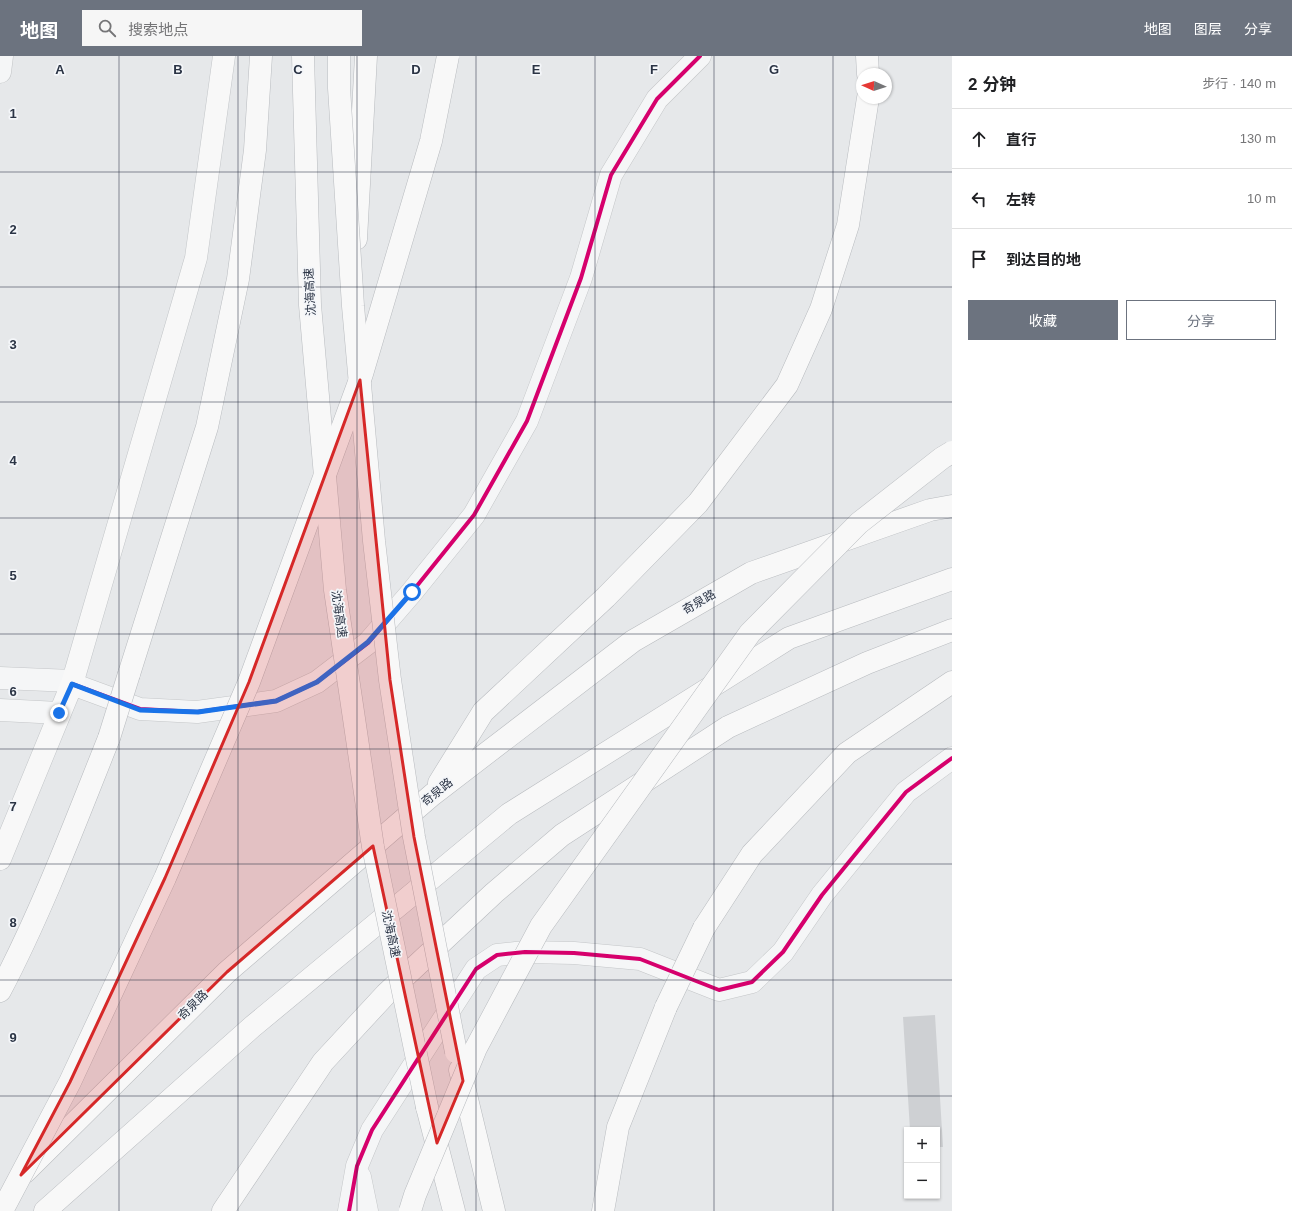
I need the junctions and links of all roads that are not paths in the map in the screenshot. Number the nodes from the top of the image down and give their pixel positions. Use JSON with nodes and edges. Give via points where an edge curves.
{"nodes":[{"id":1,"x":2,"y":56,"type":"edge"},
{"id":2,"x":224,"y":56,"type":"edge"},
{"id":3,"x":261,"y":56,"type":"edge"},
{"id":4,"x":303,"y":56,"type":"edge"},
{"id":5,"x":339,"y":56,"type":"edge"},
{"id":6,"x":366,"y":56,"type":"edge"},
{"id":7,"x":448,"y":56,"type":"edge"},
{"id":8,"x":700,"y":56,"type":"edge"},
{"id":9,"x":867,"y":56,"type":"edge"},
{"id":10,"x":868,"y":68,"type":"edge"},
{"id":11,"x":0,"y":72,"type":"edge"},
{"id":12,"x":867,"y":104,"type":"edge"},
{"id":13,"x":353,"y":306,"type":"junction"},
{"id":14,"x":952,"y":452,"type":"edge"},
{"id":15,"x":952,"y":506,"type":"edge"},
{"id":16,"x":952,"y":579,"type":"edge"},
{"id":17,"x":952,"y":630,"type":"edge"},
{"id":18,"x":0,"y":678,"type":"edge"},
{"id":19,"x":72,"y":682,"type":"junction"},
{"id":20,"x":952,"y":682,"type":"edge"},
{"id":21,"x":0,"y":710,"type":"edge"},
{"id":22,"x":59,"y":713,"type":"junction"},
{"id":23,"x":952,"y":758,"type":"edge"},
{"id":24,"x":432,"y":795,"type":"junction"},
{"id":25,"x":0,"y":859,"type":"edge"},
{"id":26,"x":0,"y":991,"type":"edge"},
{"id":27,"x":357,"y":1166,"type":"junction"},
{"id":28,"x":0,"y":1196,"type":"edge"},
{"id":29,"x":2,"y":1211,"type":"edge"},
{"id":30,"x":46,"y":1211,"type":"edge"},
{"id":31,"x":223,"y":1211,"type":"edge"},
{"id":32,"x":349,"y":1211,"type":"edge"},
{"id":33,"x":367,"y":1211,"type":"edge"},
{"id":34,"x":410,"y":1211,"type":"edge"},
{"id":35,"x":454,"y":1211,"type":"edge"},
{"id":36,"x":494,"y":1211,"type":"edge"},
{"id":37,"x":602,"y":1211,"type":"edge"}],
"edges":[{"from":1,"to":11,"type":"street"},
{"from":2,"to":19,"type":"main road","via":[[196,258]]},
{"from":3,"to":26,"type":"main road","bridge":true,"via":[[255,150],[238,279],[207,427],[109,738],[17,958]]},
{"from":4,"to":35,"type":"main road","name":"沈海高速","bridge":true,"via":[[310,305],[335,590],[373,847],[427,1107]]},
{"from":5,"to":13,"type":"main road","bridge":true},
{"from":6,"to":13,"type":"main road","bridge":true},
{"from":7,"to":29,"type":"main road","bridge":true,"via":[[431,141],[362,374],[249,682],[165,878],[103,1012],[70,1082]]},
{"from":8,"to":19,"type":"street","via":[[657,99],[611,175],[581,278],[527,421],[474,515],[368,642],[317,682],[276,701],[198,712],[140,710]]},
{"from":9,"to":10,"type":"main road"},
{"from":12,"to":24,"type":"main road","via":[[848,225],[821,309],[787,385],[698,503],[606,597],[483,712]]},
{"from":13,"to":36,"type":"main road","bridge":true,"via":[[374,541],[390,680],[414,837],[456,1052]]},
{"from":14,"to":34,"type":"main road","bridge":true,"via":[[859,523],[750,633],[541,926],[476,1048]]},
{"from":15,"to":24,"type":"main road","name":"奇泉路","via":[[930,510],[751,572],[633,641]]},
{"from":16,"to":30,"type":"main road","via":[[789,638],[508,814],[252,1027]]},
{"from":17,"to":31,"type":"main road","via":[[867,663],[728,727],[562,835],[494,893],[392,989],[323,1062]]},
{"from":18,"to":19,"type":"street"},
{"from":19,"to":22,"type":"main road"},
{"from":20,"to":37,"type":"main road","bridge":true,"via":[[847,753],[752,854],[704,928],[666,1007],[618,1127]]},
{"from":21,"to":22,"type":"street"},
{"from":22,"to":25,"type":"main road"},
{"from":23,"to":27,"type":"street","via":[[906,792],[822,895],[783,952],[752,982],[719,990],[640,959],[574,953],[525,952],[497,955],[476,969],[372,1130]]},
{"from":24,"to":28,"type":"main road","name":"奇泉路","via":[[227,972]]},
{"from":27,"to":32,"type":"street"},
{"from":27,"to":33,"type":"street"}]}
